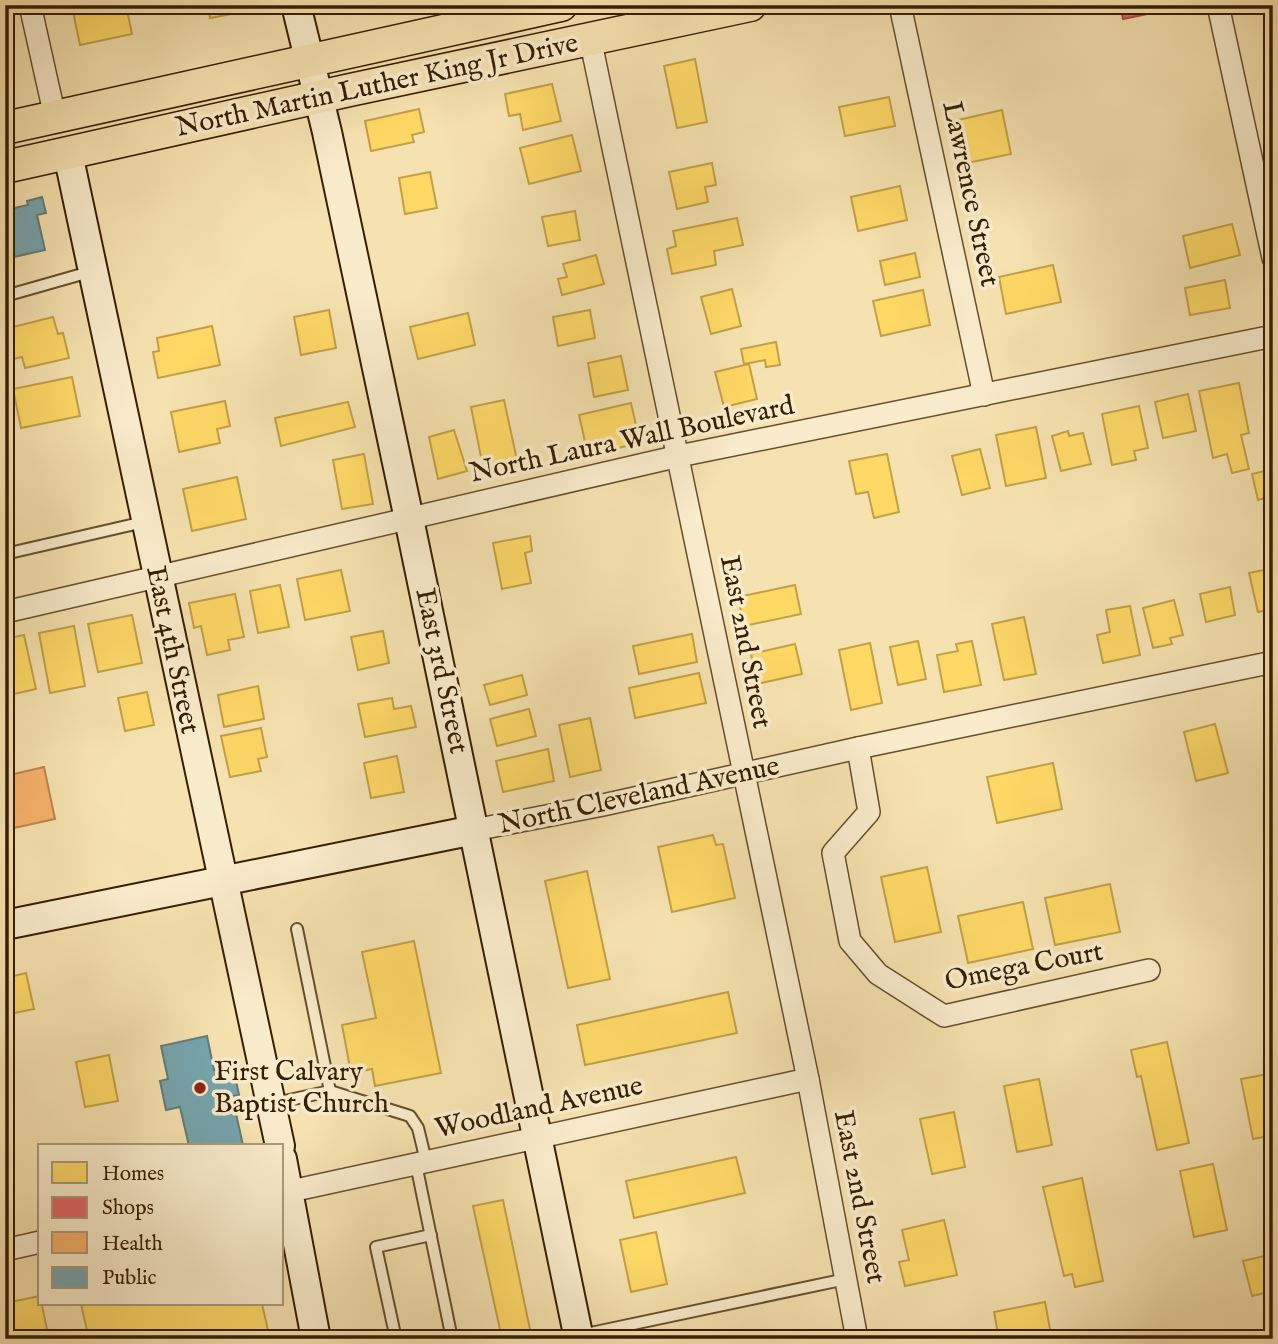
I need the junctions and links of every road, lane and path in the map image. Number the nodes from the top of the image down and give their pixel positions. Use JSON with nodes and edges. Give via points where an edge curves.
{"nodes":[{"id":1,"x":30,"y":5,"type":"edge"},
{"id":2,"x":296,"y":5,"type":"edge"},
{"id":3,"x":561,"y":5,"type":"edge"},
{"id":4,"x":750,"y":5,"type":"edge"},
{"id":5,"x":900,"y":5,"type":"edge"},
{"id":6,"x":1218,"y":5,"type":"edge"},
{"id":7,"x":590,"y":38,"type":"junction"},
{"id":8,"x":308,"y":61,"type":"junction"},
{"id":9,"x":319,"y":97,"type":"junction"},
{"id":10,"x":55,"y":117,"type":"junction"},
{"id":11,"x":5,"y":128,"type":"edge"},
{"id":12,"x":68,"y":154,"type":"junction"},
{"id":13,"x":5,"y":167,"type":"edge"},
{"id":14,"x":1273,"y":258,"type":"edge"},
{"id":15,"x":93,"y":271,"type":"junction"},
{"id":16,"x":5,"y":296,"type":"edge"},
{"id":17,"x":1273,"y":335,"type":"edge"},
{"id":18,"x":984,"y":395,"type":"junction"},
{"id":19,"x":679,"y":456,"type":"junction"},
{"id":20,"x":409,"y":519,"type":"junction"},
{"id":21,"x":145,"y":522,"type":"junction"},
{"id":22,"x":5,"y":554,"type":"edge"},
{"id":23,"x":156,"y":578,"type":"junction"},
{"id":24,"x":5,"y":612,"type":"edge"},
{"id":25,"x":1273,"y":663,"type":"edge"},
{"id":26,"x":858,"y":748,"type":"junction"},
{"id":27,"x":743,"y":776,"type":"junction"},
{"id":28,"x":474,"y":830,"type":"junction"},
{"id":29,"x":223,"y":880,"type":"junction"},
{"id":30,"x":5,"y":925,"type":"edge"},
{"id":31,"x":297,"y":929,"type":"dead end"},
{"id":32,"x":1149,"y":970,"type":"dead end"},
{"id":33,"x":808,"y":1079,"type":"junction"},
{"id":34,"x":330,"y":1091,"type":"junction"},
{"id":35,"x":271,"y":1104,"type":"junction"},
{"id":36,"x":537,"y":1138,"type":"junction"},
{"id":37,"x":280,"y":1144,"type":"edge"},
{"id":38,"x":421,"y":1162,"type":"junction"},
{"id":39,"x":285,"y":1192,"type":"edge"},
{"id":40,"x":431,"y":1235,"type":"junction"},
{"id":41,"x":38,"y":1242,"type":"edge"},
{"id":42,"x":5,"y":1250,"type":"edge"},
{"id":43,"x":846,"y":1279,"type":"junction"},
{"id":44,"x":578,"y":1337,"type":"edge"},
{"id":45,"x":316,"y":1339,"type":"edge"},
{"id":46,"x":396,"y":1339,"type":"edge"},
{"id":47,"x":452,"y":1339,"type":"edge"},
{"id":48,"x":858,"y":1339,"type":"edge"}],
"edges":[{"from":1,"to":10,"type":"street"},
{"from":2,"to":8,"type":"street","name":"East 3rd Street"},
{"from":3,"to":8,"type":"main road","name":"North Martin Luther King Jr Drive"},
{"from":4,"to":7,"type":"main road","name":"North Martin Luther King Jr Drive"},
{"from":5,"to":18,"type":"street","name":"Lawrence Street"},
{"from":6,"to":14,"type":"street"},
{"from":7,"to":9,"type":"main road","name":"North Martin Luther King Jr Drive"},
{"from":7,"to":19,"type":"street","name":"East 2nd Street"},
{"from":8,"to":9,"type":"street","name":"East 3rd Street"},
{"from":8,"to":10,"type":"main road","name":"North Martin Luther King Jr Drive"},
{"from":9,"to":12,"type":"main road","name":"North Martin Luther King Jr Drive"},
{"from":9,"to":20,"type":"street","name":"East 3rd Street"},
{"from":10,"to":11,"type":"main road","name":"North Martin Luther King Jr Drive"},
{"from":12,"to":13,"type":"main road","name":"North Martin Luther King Jr Drive"},
{"from":12,"to":15,"type":"street","name":"East 4th Street"},
{"from":15,"to":16,"type":"lane"},
{"from":15,"to":21,"type":"street","name":"East 4th Street"},
{"from":17,"to":18,"type":"street","name":"North Laura Wall Boulevard"},
{"from":18,"to":19,"type":"street","name":"North Laura Wall Boulevard"},
{"from":19,"to":20,"type":"street","name":"North Laura Wall Boulevard"},
{"from":19,"to":27,"type":"street","name":"East 2nd Street"},
{"from":20,"to":23,"type":"street","name":"North Laura Wall Boulevard"},
{"from":20,"to":28,"type":"street","name":"East 3rd Street"},
{"from":21,"to":22,"type":"lane"},
{"from":21,"to":23,"type":"street","name":"East 4th Street"},
{"from":23,"to":24,"type":"street","name":"North Laura Wall Boulevard"},
{"from":23,"to":29,"type":"street","name":"East 4th Street"},
{"from":25,"to":26,"type":"street","name":"North Cleveland Avenue"},
{"from":26,"to":27,"type":"street","name":"North Cleveland Avenue"},
{"from":26,"to":32,"type":"street","name":"Omega Court","via":[[869,812],[833,853],[850,941],[878,974],[944,1016]]},
{"from":27,"to":28,"type":"street","name":"North Cleveland Avenue"},
{"from":27,"to":33,"type":"street","name":"East 2nd Street"},
{"from":28,"to":29,"type":"street","name":"North Cleveland Avenue"},
{"from":28,"to":36,"type":"street","name":"East 3rd Street"},
{"from":29,"to":30,"type":"street","name":"North Cleveland Avenue"},
{"from":29,"to":35,"type":"street","name":"East 4th Street"},
{"from":31,"to":34,"type":"lane"},
{"from":33,"to":36,"type":"street","name":"Woodland Avenue"},
{"from":33,"to":43,"type":"street","name":"East 2nd Street"},
{"from":34,"to":35,"type":"lane"},
{"from":34,"to":38,"type":"lane","via":[[410,1116],[418,1128]]},
{"from":35,"to":37,"type":"street","name":"East 4th Street"},
{"from":36,"to":38,"type":"street","name":"Woodland Avenue"},
{"from":36,"to":44,"type":"street","name":"East 3rd Street"},
{"from":38,"to":39,"type":"street","name":"Woodland Avenue"},
{"from":38,"to":40,"type":"lane"},
{"from":39,"to":45,"type":"street"},
{"from":40,"to":46,"type":"lane","via":[[376,1247]]},
{"from":40,"to":47,"type":"lane"},
{"from":41,"to":42,"type":"street"},
{"from":43,"to":44,"type":"lane"},
{"from":43,"to":48,"type":"street","name":"East 2nd Street"}]}
